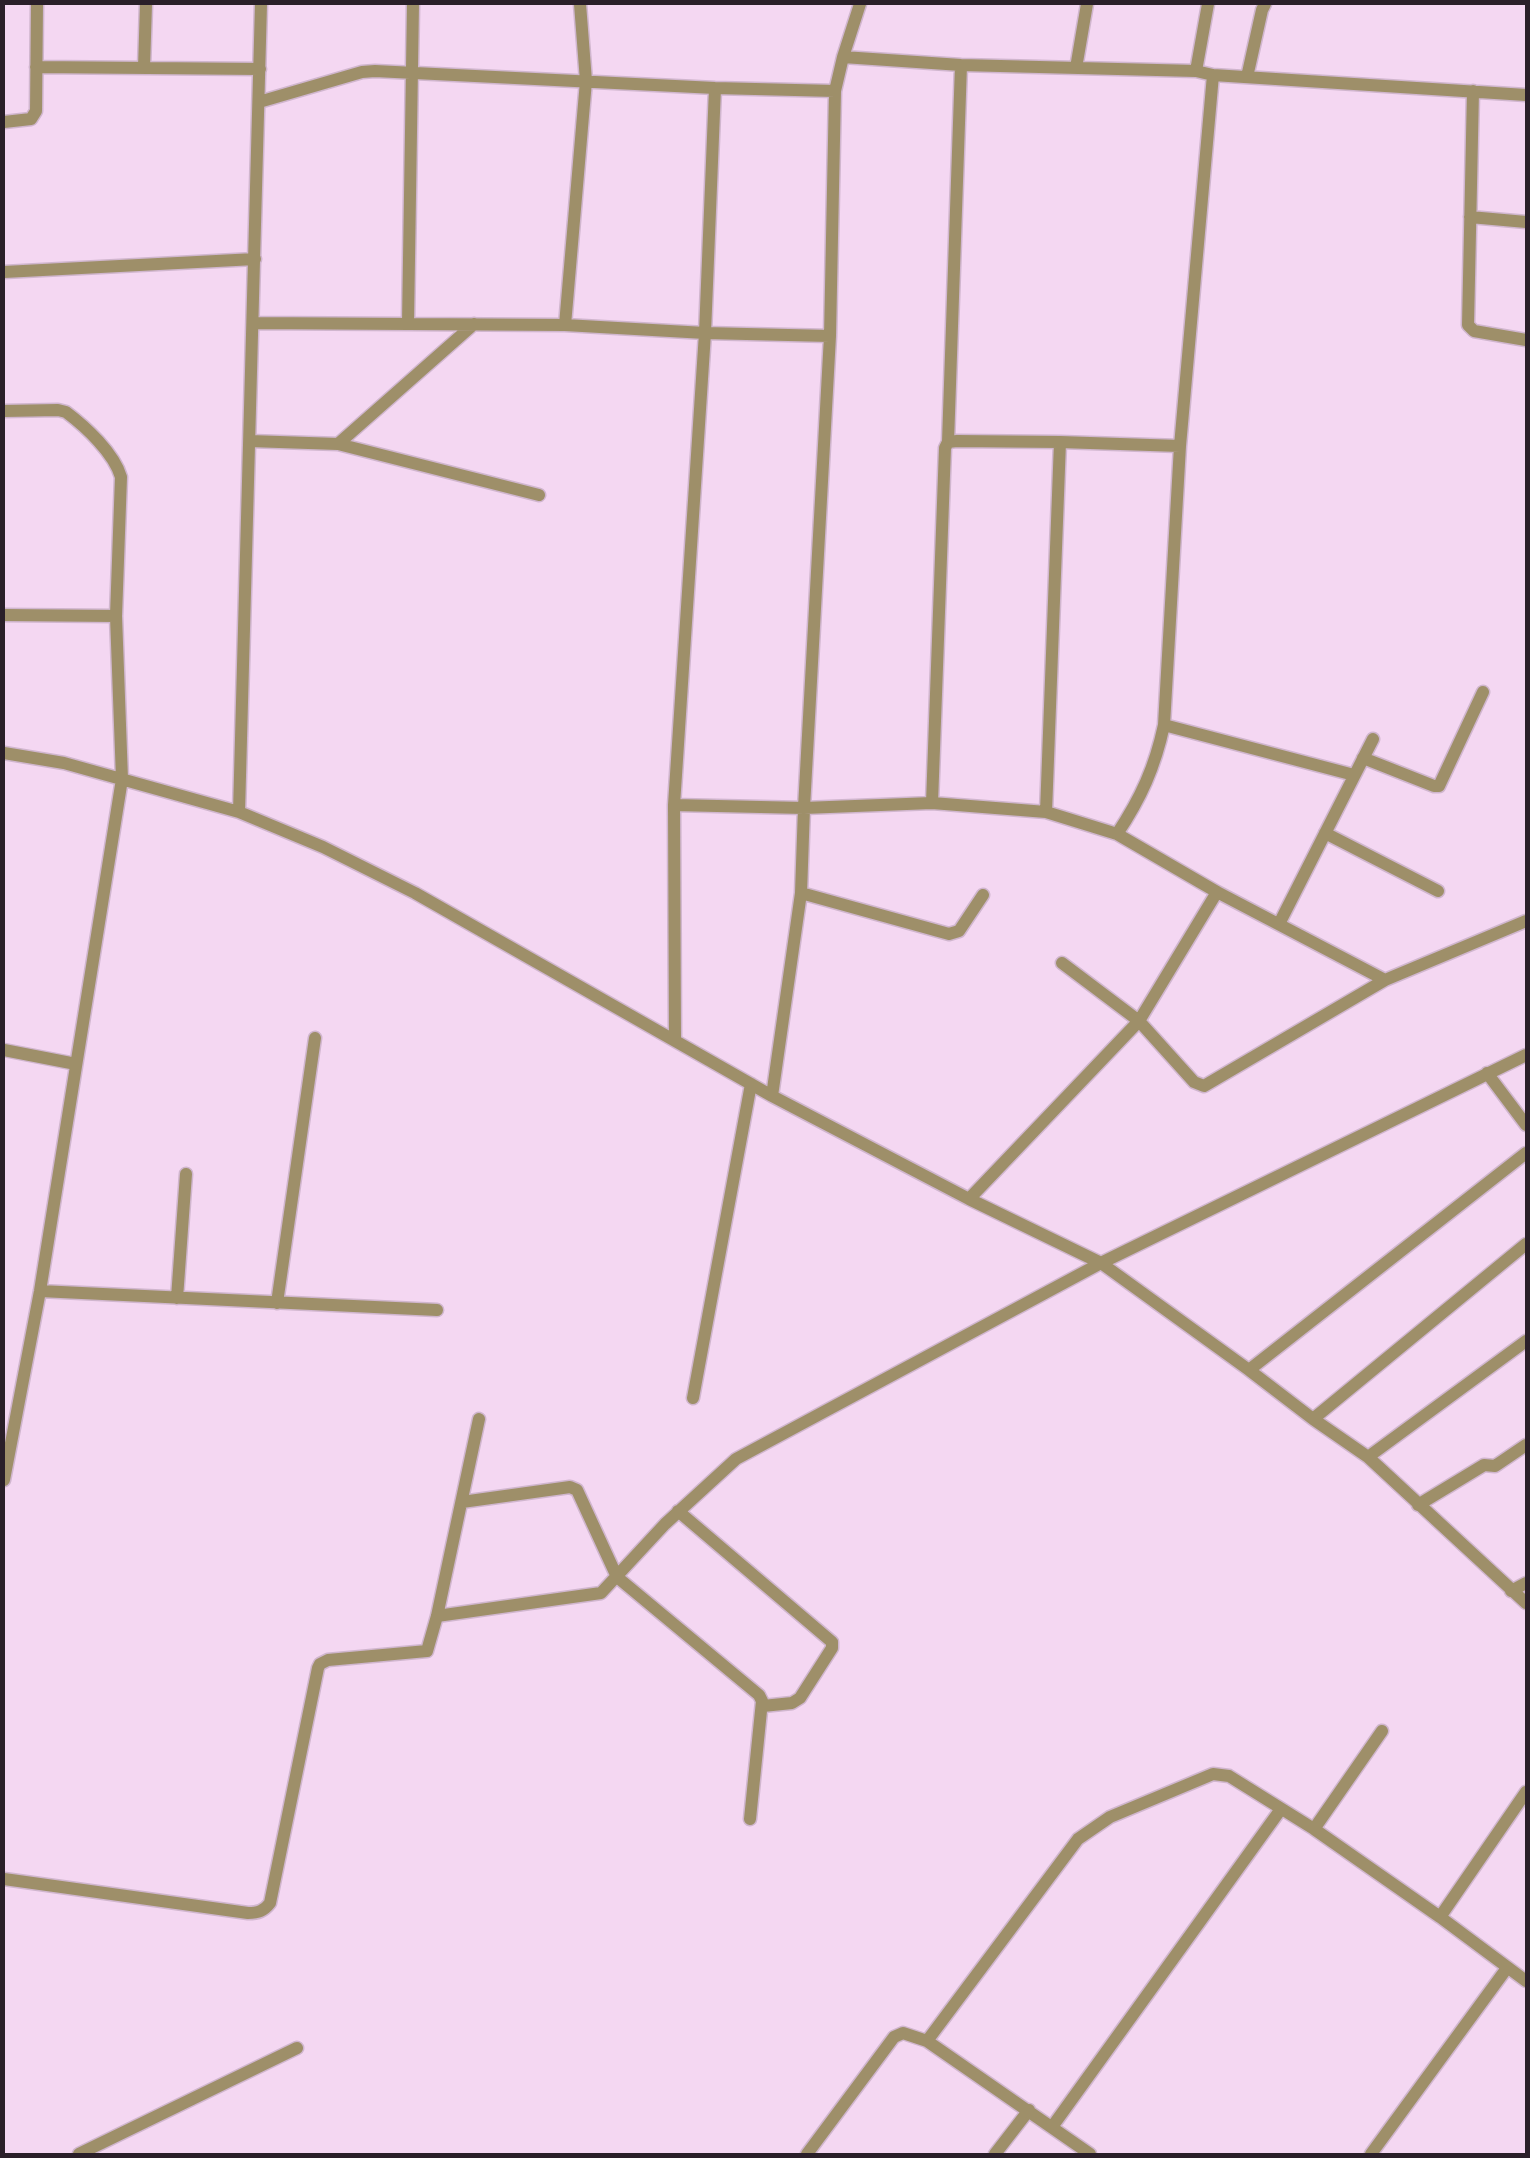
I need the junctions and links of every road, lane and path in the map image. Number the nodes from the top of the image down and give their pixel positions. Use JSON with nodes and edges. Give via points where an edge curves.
{"nodes":[{"id":1,"x":38,"y":4,"type":"edge"},
{"id":2,"x":146,"y":4,"type":"edge"},
{"id":3,"x":261,"y":4,"type":"edge"},
{"id":4,"x":414,"y":4,"type":"edge"},
{"id":5,"x":580,"y":4,"type":"edge"},
{"id":6,"x":860,"y":4,"type":"edge"},
{"id":7,"x":1087,"y":4,"type":"edge"},
{"id":8,"x":1208,"y":4,"type":"edge"},
{"id":9,"x":1265,"y":4,"type":"edge"},
{"id":10,"x":843,"y":57,"type":"junction"},
{"id":11,"x":961,"y":65,"type":"junction"},
{"id":12,"x":36,"y":67,"type":"junction"},
{"id":13,"x":144,"y":68,"type":"junction"},
{"id":14,"x":1076,"y":68,"type":"junction"},
{"id":15,"x":260,"y":69,"type":"junction"},
{"id":16,"x":1196,"y":71,"type":"junction"},
{"id":17,"x":411,"y":72,"type":"junction"},
{"id":18,"x":1213,"y":75,"type":"junction"},
{"id":19,"x":1247,"y":77,"type":"junction"},
{"id":20,"x":586,"y":81,"type":"junction"},
{"id":21,"x":715,"y":88,"type":"junction"},
{"id":22,"x":835,"y":91,"type":"junction"},
{"id":23,"x":1473,"y":91,"type":"junction"},
{"id":24,"x":1526,"y":95,"type":"edge"},
{"id":25,"x":260,"y":102,"type":"junction"},
{"id":26,"x":4,"y":122,"type":"edge"},
{"id":27,"x":1470,"y":217,"type":"junction"},
{"id":28,"x":1526,"y":222,"type":"edge"},
{"id":29,"x":255,"y":259,"type":"junction"},
{"id":30,"x":4,"y":272,"type":"edge"},
{"id":31,"x":408,"y":323,"type":"junction"},
{"id":32,"x":253,"y":324,"type":"junction"},
{"id":33,"x":474,"y":324,"type":"junction"},
{"id":34,"x":565,"y":325,"type":"junction"},
{"id":35,"x":705,"y":333,"type":"junction"},
{"id":36,"x":830,"y":336,"type":"junction"},
{"id":37,"x":1526,"y":340,"type":"edge"},
{"id":38,"x":4,"y":411,"type":"edge"},
{"id":39,"x":250,"y":441,"type":"junction"},
{"id":40,"x":948,"y":442,"type":"junction"},
{"id":41,"x":1060,"y":442,"type":"junction"},
{"id":42,"x":338,"y":444,"type":"junction"},
{"id":43,"x":1180,"y":446,"type":"junction"},
{"id":44,"x":539,"y":495,"type":"dead end"},
{"id":45,"x":4,"y":615,"type":"edge"},
{"id":46,"x":116,"y":616,"type":"junction"},
{"id":47,"x":1483,"y":692,"type":"dead end"},
{"id":48,"x":1164,"y":725,"type":"junction"},
{"id":49,"x":1372,"y":739,"type":"dead end"},
{"id":50,"x":4,"y":754,"type":"edge"},
{"id":51,"x":1363,"y":758,"type":"junction"},
{"id":52,"x":1354,"y":775,"type":"junction"},
{"id":53,"x":122,"y":779,"type":"junction"},
{"id":54,"x":932,"y":803,"type":"junction"},
{"id":55,"x":674,"y":805,"type":"junction"},
{"id":56,"x":804,"y":808,"type":"junction"},
{"id":57,"x":239,"y":812,"type":"junction"},
{"id":58,"x":1046,"y":812,"type":"junction"},
{"id":59,"x":1325,"y":833,"type":"junction"},
{"id":60,"x":1117,"y":834,"type":"junction"},
{"id":61,"x":1438,"y":891,"type":"dead end"},
{"id":62,"x":1217,"y":892,"type":"junction"},
{"id":63,"x":801,"y":894,"type":"junction"},
{"id":64,"x":983,"y":895,"type":"dead end"},
{"id":65,"x":1526,"y":921,"type":"edge"},
{"id":66,"x":1279,"y":924,"type":"junction"},
{"id":67,"x":1062,"y":963,"type":"dead end"},
{"id":68,"x":1385,"y":980,"type":"junction"},
{"id":69,"x":1139,"y":1021,"type":"junction"},
{"id":70,"x":315,"y":1038,"type":"dead end"},
{"id":71,"x":675,"y":1040,"type":"junction"},
{"id":72,"x":4,"y":1050,"type":"edge"},
{"id":73,"x":1526,"y":1055,"type":"edge"},
{"id":74,"x":76,"y":1064,"type":"junction"},
{"id":75,"x":1488,"y":1073,"type":"junction"},
{"id":76,"x":751,"y":1084,"type":"junction"},
{"id":77,"x":772,"y":1096,"type":"junction"},
{"id":78,"x":1526,"y":1125,"type":"edge"},
{"id":79,"x":1526,"y":1153,"type":"edge"},
{"id":80,"x":186,"y":1174,"type":"dead end"},
{"id":81,"x":969,"y":1199,"type":"junction"},
{"id":82,"x":1526,"y":1244,"type":"edge"},
{"id":83,"x":1102,"y":1263,"type":"junction"},
{"id":84,"x":40,"y":1291,"type":"junction"},
{"id":85,"x":177,"y":1298,"type":"junction"},
{"id":86,"x":277,"y":1302,"type":"junction"},
{"id":87,"x":437,"y":1310,"type":"dead end"},
{"id":88,"x":1526,"y":1341,"type":"edge"},
{"id":89,"x":1249,"y":1370,"type":"junction"},
{"id":90,"x":693,"y":1398,"type":"dead end"},
{"id":91,"x":480,"y":1419,"type":"dead end"},
{"id":92,"x":1313,"y":1419,"type":"junction"},
{"id":93,"x":9,"y":1428,"type":"edge"},
{"id":94,"x":1526,"y":1445,"type":"edge"},
{"id":95,"x":1368,"y":1457,"type":"junction"},
{"id":96,"x":4,"y":1480,"type":"edge"},
{"id":97,"x":462,"y":1502,"type":"junction"},
{"id":98,"x":1418,"y":1505,"type":"junction"},
{"id":99,"x":678,"y":1511,"type":"junction"},
{"id":100,"x":617,"y":1577,"type":"junction"},
{"id":101,"x":1526,"y":1583,"type":"edge"},
{"id":102,"x":1511,"y":1591,"type":"junction"},
{"id":103,"x":1526,"y":1603,"type":"edge"},
{"id":104,"x":437,"y":1616,"type":"junction"},
{"id":105,"x":763,"y":1706,"type":"junction"},
{"id":106,"x":1382,"y":1730,"type":"dead end"},
{"id":107,"x":1526,"y":1792,"type":"edge"},
{"id":108,"x":1281,"y":1809,"type":"junction"},
{"id":109,"x":750,"y":1820,"type":"dead end"},
{"id":110,"x":1314,"y":1829,"type":"junction"},
{"id":111,"x":4,"y":1879,"type":"edge"},
{"id":112,"x":1440,"y":1917,"type":"junction"},
{"id":113,"x":1507,"y":1968,"type":"junction"},
{"id":114,"x":1526,"y":1981,"type":"edge"},
{"id":115,"x":927,"y":2041,"type":"junction"},
{"id":116,"x":297,"y":2048,"type":"dead end"},
{"id":117,"x":1029,"y":2110,"type":"junction"},
{"id":118,"x":1052,"y":2127,"type":"junction"},
{"id":119,"x":79,"y":2154,"type":"edge"},
{"id":120,"x":807,"y":2154,"type":"edge"},
{"id":121,"x":995,"y":2154,"type":"edge"},
{"id":122,"x":1090,"y":2154,"type":"edge"},
{"id":123,"x":1370,"y":2154,"type":"edge"}],
"edges":[{"from":1,"to":12,"type":"street"},
{"from":2,"to":13,"type":"street"},
{"from":3,"to":15,"type":"street"},
{"from":4,"to":17,"type":"street"},
{"from":5,"to":20,"type":"street"},
{"from":6,"to":10,"type":"street"},
{"from":7,"to":14,"type":"street"},
{"from":8,"to":16,"type":"street"},
{"from":9,"to":19,"type":"street"},
{"from":10,"to":11,"type":"street"},
{"from":10,"to":22,"type":"street"},
{"from":11,"to":14,"type":"street"},
{"from":11,"to":40,"type":"street"},
{"from":12,"to":13,"type":"street"},
{"from":12,"to":26,"type":"street","via":[[34,116]]},
{"from":13,"to":15,"type":"street"},
{"from":14,"to":16,"type":"street"},
{"from":15,"to":25,"type":"street"},
{"from":16,"to":18,"type":"street"},
{"from":17,"to":20,"type":"street"},
{"from":17,"to":25,"type":"street","via":[[362,72]]},
{"from":17,"to":31,"type":"street"},
{"from":18,"to":19,"type":"street"},
{"from":18,"to":43,"type":"street"},
{"from":19,"to":23,"type":"street"},
{"from":20,"to":21,"type":"street"},
{"from":20,"to":34,"type":"street"},
{"from":21,"to":22,"type":"street"},
{"from":21,"to":35,"type":"street"},
{"from":22,"to":36,"type":"street"},
{"from":23,"to":24,"type":"street"},
{"from":23,"to":27,"type":"street"},
{"from":25,"to":29,"type":"street"},
{"from":27,"to":28,"type":"street"},
{"from":27,"to":37,"type":"street","via":[[1468,325],[1474,331]]},
{"from":29,"to":30,"type":"street"},
{"from":29,"to":32,"type":"street"},
{"from":31,"to":32,"type":"street"},
{"from":31,"to":33,"type":"street"},
{"from":32,"to":39,"type":"street"},
{"from":33,"to":34,"type":"street"},
{"from":33,"to":42,"type":"street"},
{"from":34,"to":35,"type":"street"},
{"from":35,"to":36,"type":"street"},
{"from":35,"to":55,"type":"street"},
{"from":36,"to":56,"type":"street"},
{"from":38,"to":46,"type":"street","via":[[66,412],[118,465],[122,477]]},
{"from":39,"to":42,"type":"street"},
{"from":39,"to":57,"type":"street"},
{"from":40,"to":41,"type":"street"},
{"from":40,"to":54,"type":"street"},
{"from":41,"to":43,"type":"street"},
{"from":41,"to":58,"type":"street"},
{"from":42,"to":44,"type":"street"},
{"from":43,"to":48,"type":"street"},
{"from":45,"to":46,"type":"street"},
{"from":46,"to":53,"type":"street"},
{"from":47,"to":51,"type":"street","via":[[1439,786]]},
{"from":48,"to":52,"type":"street"},
{"from":48,"to":60,"type":"street","via":[[1147,783]]},
{"from":49,"to":51,"type":"street"},
{"from":50,"to":53,"type":"street","via":[[64,763]]},
{"from":51,"to":52,"type":"street"},
{"from":52,"to":59,"type":"street"},
{"from":53,"to":57,"type":"street"},
{"from":53,"to":74,"type":"street"},
{"from":54,"to":56,"type":"street"},
{"from":54,"to":58,"type":"street"},
{"from":55,"to":56,"type":"street"},
{"from":55,"to":71,"type":"street"},
{"from":56,"to":63,"type":"street"},
{"from":57,"to":71,"type":"street","via":[[323,847],[415,893]]},
{"from":58,"to":60,"type":"street"},
{"from":59,"to":61,"type":"street"},
{"from":59,"to":66,"type":"street"},
{"from":60,"to":62,"type":"street"},
{"from":62,"to":66,"type":"street"},
{"from":62,"to":69,"type":"street"},
{"from":63,"to":64,"type":"street","via":[[949,934],[959,931]]},
{"from":63,"to":77,"type":"street"},
{"from":65,"to":68,"type":"street"},
{"from":66,"to":68,"type":"street"},
{"from":67,"to":69,"type":"street"},
{"from":68,"to":69,"type":"street","via":[[1204,1086],[1194,1082]]},
{"from":69,"to":81,"type":"street"},
{"from":70,"to":86,"type":"street"},
{"from":71,"to":76,"type":"street"},
{"from":72,"to":74,"type":"street"},
{"from":73,"to":75,"type":"street"},
{"from":74,"to":84,"type":"street"},
{"from":75,"to":78,"type":"street"},
{"from":75,"to":83,"type":"street"},
{"from":76,"to":77,"type":"street"},
{"from":76,"to":90,"type":"street"},
{"from":77,"to":81,"type":"street"},
{"from":79,"to":89,"type":"street"},
{"from":80,"to":85,"type":"street"},
{"from":81,"to":83,"type":"street"},
{"from":82,"to":92,"type":"street"},
{"from":83,"to":89,"type":"street"},
{"from":83,"to":99,"type":"street","via":[[736,1459]]},
{"from":84,"to":85,"type":"street"},
{"from":84,"to":93,"type":"street"},
{"from":85,"to":86,"type":"street"},
{"from":86,"to":87,"type":"street"},
{"from":88,"to":95,"type":"street"},
{"from":89,"to":92,"type":"street"},
{"from":91,"to":97,"type":"street"},
{"from":92,"to":95,"type":"street"},
{"from":93,"to":96,"type":"street"},
{"from":94,"to":98,"type":"street","via":[[1495,1466],[1484,1465]]},
{"from":95,"to":98,"type":"street"},
{"from":97,"to":100,"type":"street","via":[[574,1487],[580,1492]]},
{"from":97,"to":104,"type":"street"},
{"from":98,"to":102,"type":"street"},
{"from":99,"to":100,"type":"street"},
{"from":99,"to":105,"type":"street","via":[[832,1642],[832,1648],[800,1698],[792,1703]]},
{"from":100,"to":104,"type":"street","via":[[601,1593]]},
{"from":100,"to":105,"type":"street","via":[[759,1696]]},
{"from":101,"to":102,"type":"street"},
{"from":102,"to":103,"type":"street"},
{"from":104,"to":111,"type":"street","via":[[425,1652],[328,1660],[320,1664],[270,1904],[266,1909],[248,1913]]},
{"from":105,"to":109,"type":"street"},
{"from":106,"to":110,"type":"street"},
{"from":107,"to":112,"type":"street"},
{"from":108,"to":110,"type":"street"},
{"from":108,"to":115,"type":"street","via":[[1228,1776],[1213,1774],[1098,1823],[1067,1852]]},
{"from":108,"to":118,"type":"street"},
{"from":110,"to":112,"type":"street"},
{"from":112,"to":113,"type":"street"},
{"from":113,"to":114,"type":"street"},
{"from":113,"to":123,"type":"street"},
{"from":115,"to":117,"type":"street"},
{"from":115,"to":120,"type":"street","via":[[903,2033],[894,2037]]},
{"from":116,"to":119,"type":"street"},
{"from":117,"to":118,"type":"street"},
{"from":117,"to":121,"type":"street"},
{"from":118,"to":122,"type":"street"}]}
